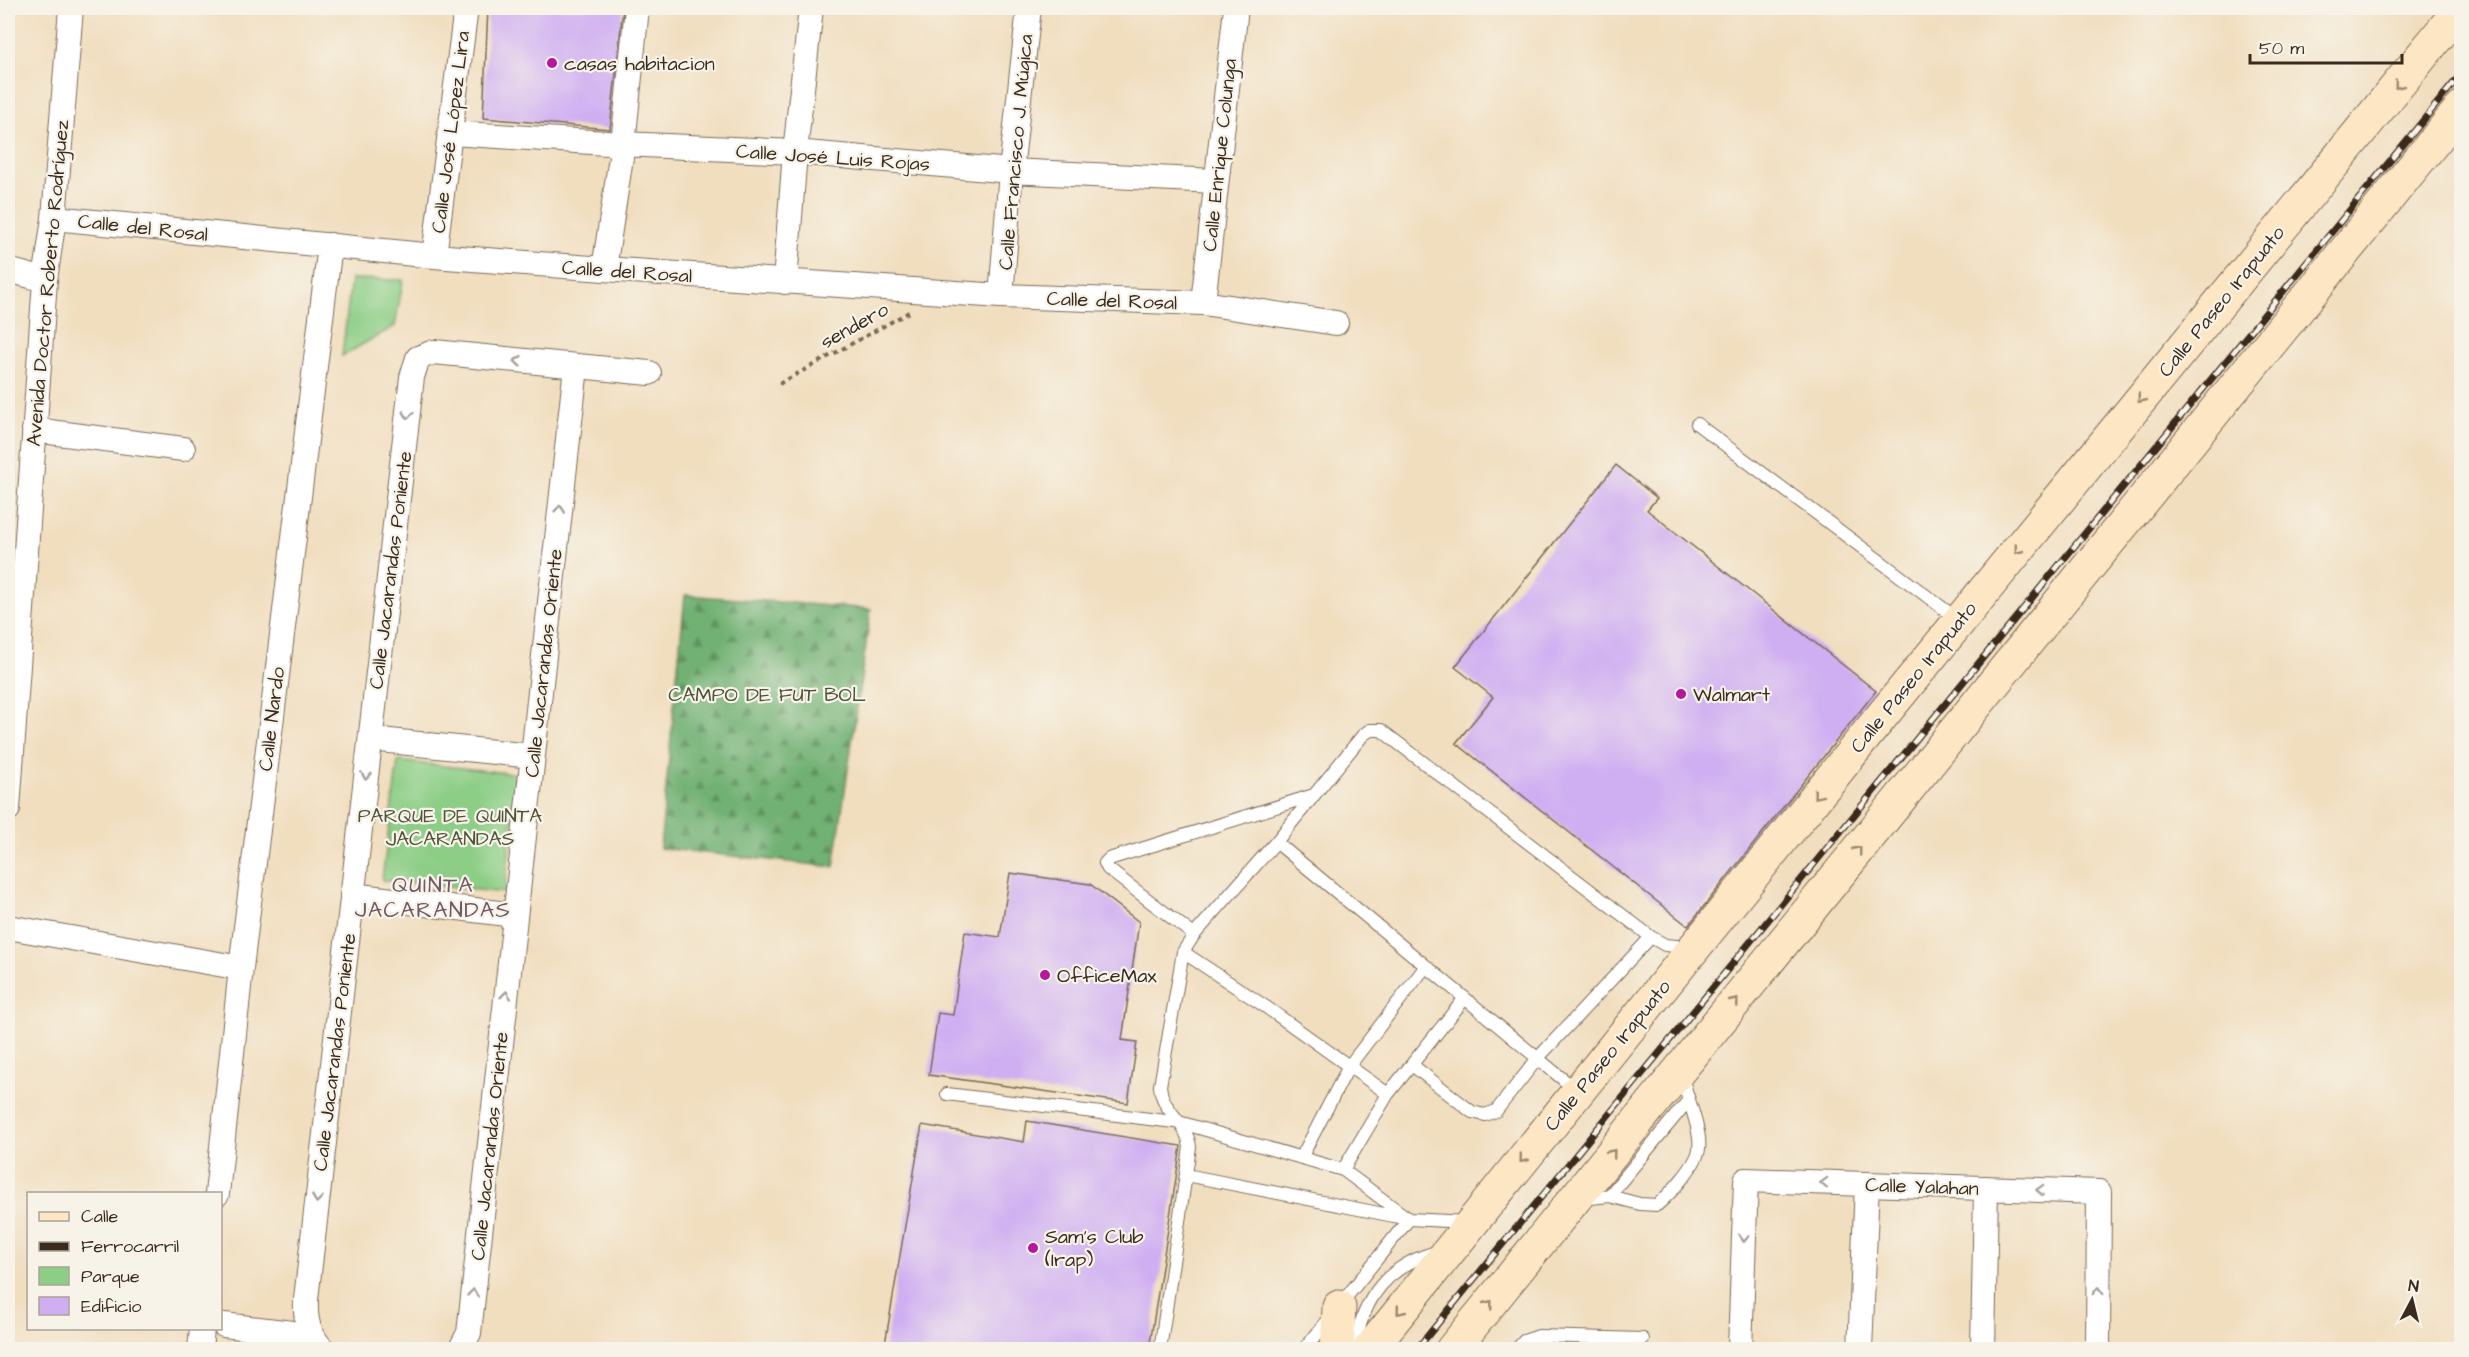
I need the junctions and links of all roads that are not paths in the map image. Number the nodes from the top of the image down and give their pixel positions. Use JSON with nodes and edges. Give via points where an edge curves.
{"nodes":[{"id":1,"x":71,"y":8,"type":"edge"},
{"id":2,"x":466,"y":8,"type":"edge"},
{"id":3,"x":637,"y":8,"type":"edge"},
{"id":4,"x":812,"y":8,"type":"edge"},
{"id":5,"x":1029,"y":8,"type":"edge"},
{"id":6,"x":1236,"y":8,"type":"edge"},
{"id":7,"x":2462,"y":8,"type":"edge"},
{"id":8,"x":2462,"y":107,"type":"edge"},
{"id":9,"x":452,"y":132,"type":"junction"},
{"id":10,"x":623,"y":144,"type":"junction"},
{"id":11,"x":795,"y":152,"type":"junction"},
{"id":12,"x":1011,"y":171,"type":"junction"},
{"id":13,"x":1215,"y":181,"type":"junction"},
{"id":14,"x":54,"y":218,"type":"junction"},
{"id":15,"x":330,"y":245,"type":"junction"},
{"id":16,"x":434,"y":256,"type":"junction"},
{"id":17,"x":604,"y":269,"type":"junction"},
{"id":18,"x":8,"y":270,"type":"edge"},
{"id":19,"x":45,"y":280,"type":"junction"},
{"id":20,"x":785,"y":282,"type":"junction"},
{"id":21,"x":1001,"y":296,"type":"junction"},
{"id":22,"x":1203,"y":303,"type":"junction"},
{"id":23,"x":1336,"y":323,"type":"dead end"},
{"id":24,"x":576,"y":368,"type":"junction"},
{"id":25,"x":649,"y":373,"type":"dead end"},
{"id":26,"x":1697,"y":424,"type":"dead end"},
{"id":27,"x":34,"y":430,"type":"junction"},
{"id":28,"x":183,"y":449,"type":"dead end"},
{"id":29,"x":1960,"y":621,"type":"junction"},
{"id":30,"x":371,"y":739,"type":"junction"},
{"id":31,"x":532,"y":756,"type":"junction"},
{"id":32,"x":1315,"y":795,"type":"junction"},
{"id":33,"x":8,"y":809,"type":"edge"},
{"id":34,"x":1276,"y":842,"type":"junction"},
{"id":35,"x":352,"y":895,"type":"junction"},
{"id":36,"x":515,"y":915,"type":"junction"},
{"id":37,"x":8,"y":927,"type":"edge"},
{"id":38,"x":1194,"y":935,"type":"junction"},
{"id":39,"x":1651,"y":937,"type":"junction"},
{"id":40,"x":1695,"y":946,"type":"junction"},
{"id":41,"x":1182,"y":952,"type":"junction"},
{"id":42,"x":1426,"y":966,"type":"junction"},
{"id":43,"x":241,"y":968,"type":"junction"},
{"id":44,"x":1465,"y":998,"type":"junction"},
{"id":45,"x":1538,"y":1058,"type":"junction"},
{"id":46,"x":1412,"y":1065,"type":"junction"},
{"id":47,"x":1349,"y":1066,"type":"junction"},
{"id":48,"x":1680,"y":1069,"type":"junction"},
{"id":49,"x":1578,"y":1091,"type":"junction"},
{"id":50,"x":947,"y":1094,"type":"dead end"},
{"id":51,"x":1388,"y":1094,"type":"junction"},
{"id":52,"x":1687,"y":1102,"type":"junction"},
{"id":53,"x":1182,"y":1123,"type":"junction"},
{"id":54,"x":1301,"y":1158,"type":"junction"},
{"id":55,"x":1343,"y":1170,"type":"junction"},
{"id":56,"x":1186,"y":1175,"type":"junction"},
{"id":57,"x":1867,"y":1184,"type":"junction"},
{"id":58,"x":1986,"y":1188,"type":"junction"},
{"id":59,"x":217,"y":1192,"type":"edge"},
{"id":60,"x":1609,"y":1196,"type":"junction"},
{"id":61,"x":1573,"y":1200,"type":"junction"},
{"id":62,"x":1409,"y":1219,"type":"junction"},
{"id":63,"x":1471,"y":1222,"type":"junction"},
{"id":64,"x":1450,"y":1248,"type":"junction"},
{"id":65,"x":1339,"y":1307,"type":"junction"},
{"id":66,"x":222,"y":1328,"type":"edge"},
{"id":67,"x":211,"y":1330,"type":"edge"},
{"id":68,"x":1643,"y":1340,"type":"dead end"},
{"id":69,"x":317,"y":1342,"type":"edge"},
{"id":70,"x":200,"y":1350,"type":"edge"},
{"id":71,"x":460,"y":1350,"type":"edge"},
{"id":72,"x":1160,"y":1350,"type":"edge"},
{"id":73,"x":1304,"y":1350,"type":"edge"},
{"id":74,"x":1337,"y":1350,"type":"edge"},
{"id":75,"x":1354,"y":1350,"type":"edge"},
{"id":76,"x":1369,"y":1350,"type":"edge"},
{"id":77,"x":1452,"y":1350,"type":"edge"},
{"id":78,"x":1516,"y":1350,"type":"edge"},
{"id":79,"x":1740,"y":1350,"type":"edge"},
{"id":80,"x":1860,"y":1350,"type":"edge"},
{"id":81,"x":1983,"y":1350,"type":"edge"},
{"id":82,"x":2098,"y":1350,"type":"edge"}],
"edges":[{"from":1,"to":14,"type":"street","name":"Avenida Doctor Roberto Rodríguez"},
{"from":2,"to":9,"type":"street","name":"Calle José López Lira"},
{"from":3,"to":10,"type":"street"},
{"from":4,"to":11,"type":"street"},
{"from":5,"to":12,"type":"street","name":"Calle Francisco J. Múgica"},
{"from":6,"to":13,"type":"street","name":"Calle Enrique Colunga"},
{"from":7,"to":29,"type":"main road","name":"Calle Paseo Irapuato","one_way":true},
{"from":48,"to":8,"type":"main road","one_way":true},
{"from":9,"to":10,"type":"street","name":"Calle José Luis Rojas"},
{"from":9,"to":16,"type":"street","name":"Calle José López Lira"},
{"from":10,"to":11,"type":"street","name":"Calle José Luis Rojas"},
{"from":10,"to":17,"type":"street"},
{"from":11,"to":12,"type":"street","name":"Calle José Luis Rojas"},
{"from":11,"to":20,"type":"street"},
{"from":12,"to":13,"type":"street","name":"Calle José Luis Rojas"},
{"from":12,"to":21,"type":"street","name":"Calle Francisco J. Múgica"},
{"from":13,"to":22,"type":"street","name":"Calle Enrique Colunga"},
{"from":14,"to":15,"type":"street","name":"Calle del Rosal"},
{"from":14,"to":19,"type":"street","name":"Avenida Doctor Roberto Rodríguez"},
{"from":15,"to":16,"type":"street","name":"Calle del Rosal"},
{"from":15,"to":43,"type":"street","name":"Calle Nardo"},
{"from":16,"to":17,"type":"street","name":"Calle del Rosal"},
{"from":17,"to":20,"type":"street","name":"Calle del Rosal"},
{"from":18,"to":19,"type":"street"},
{"from":19,"to":27,"type":"street","name":"Avenida Doctor Roberto Rodríguez"},
{"from":20,"to":21,"type":"street","name":"Calle del Rosal"},
{"from":21,"to":22,"type":"street","name":"Calle del Rosal"},
{"from":22,"to":23,"type":"street","name":"Calle del Rosal"},
{"from":24,"to":25,"type":"street"},
{"from":24,"to":30,"type":"street","name":"Calle Jacarandas Poniente","one_way":true,"via":[[434,352],[418,358],[412,377]]},
{"from":31,"to":24,"type":"street","name":"Calle Jacarandas Oriente","one_way":true},
{"from":26,"to":29,"type":"lane"},
{"from":27,"to":28,"type":"street"},
{"from":27,"to":33,"type":"street","name":"Avenida Doctor Roberto Rodríguez"},
{"from":29,"to":40,"type":"main road","name":"Calle Paseo Irapuato","one_way":true},
{"from":30,"to":31,"type":"street"},
{"from":30,"to":35,"type":"street","name":"Calle Jacarandas Poniente","one_way":true},
{"from":31,"to":36,"type":"street","name":"Calle Jacarandas Oriente"},
{"from":32,"to":34,"type":"lane"},
{"from":32,"to":38,"type":"lane","via":[[1109,859],[1108,869]]},
{"from":32,"to":39,"type":"lane","via":[[1363,735],[1381,730]]},
{"from":34,"to":38,"type":"lane"},
{"from":34,"to":42,"type":"lane"},
{"from":35,"to":36,"type":"street"},
{"from":35,"to":69,"type":"street","name":"Calle Jacarandas Poniente","one_way":true,"via":[[306,1299],[305,1318]]},
{"from":71,"to":36,"type":"street","name":"Calle Jacarandas Oriente","one_way":true,"via":[[469,1333]]},
{"from":37,"to":43,"type":"street"},
{"from":38,"to":41,"type":"lane"},
{"from":39,"to":40,"type":"lane","via":[[1672,947]]},
{"from":39,"to":45,"type":"lane"},
{"from":40,"to":49,"type":"main road","name":"Calle Paseo Irapuato"},
{"from":41,"to":47,"type":"lane"},
{"from":41,"to":53,"type":"lane","via":[[1160,1086],[1167,1109]]},
{"from":42,"to":44,"type":"lane"},
{"from":42,"to":47,"type":"lane"},
{"from":43,"to":59,"type":"street","name":"Calle Nardo"},
{"from":44,"to":45,"type":"lane"},
{"from":44,"to":46,"type":"lane"},
{"from":45,"to":46,"type":"lane","via":[[1496,1111],[1485,1115],[1472,1112]]},
{"from":45,"to":49,"type":"lane"},
{"from":46,"to":51,"type":"lane"},
{"from":47,"to":51,"type":"lane"},
{"from":47,"to":54,"type":"lane"},
{"from":48,"to":52,"type":"lane"},
{"from":61,"to":48,"type":"main road","one_way":true},
{"from":49,"to":63,"type":"main road","name":"Calle Paseo Irapuato","one_way":true},
{"from":50,"to":53,"type":"lane"},
{"from":51,"to":55,"type":"lane"},
{"from":52,"to":60,"type":"lane"},
{"from":52,"to":60,"type":"lane","via":[[1699,1150],[1668,1196],[1657,1205]]},
{"from":53,"to":54,"type":"lane"},
{"from":53,"to":56,"type":"lane","via":[[1191,1147]]},
{"from":54,"to":55,"type":"lane"},
{"from":55,"to":62,"type":"lane"},
{"from":56,"to":62,"type":"lane"},
{"from":56,"to":72,"type":"lane"},
{"from":57,"to":58,"type":"street","name":"Calle Yalahan"},
{"from":57,"to":79,"type":"street","name":"Calle Yalahan","one_way":true,"via":[[1746,1180]]},
{"from":57,"to":80,"type":"street"},
{"from":58,"to":81,"type":"street"},
{"from":82,"to":58,"type":"street","name":"Calle Yalahan","one_way":true,"via":[[2098,1192]]},
{"from":60,"to":61,"type":"lane"},
{"from":77,"to":61,"type":"main road","one_way":true},
{"from":62,"to":63,"type":"lane"},
{"from":62,"to":65,"type":"lane"},
{"from":63,"to":64,"type":"main road","name":"Calle Paseo Irapuato"},
{"from":64,"to":75,"type":"lane","via":[[1419,1256],[1390,1275],[1370,1297]]},
{"from":64,"to":76,"type":"main road","name":"Calle Paseo Irapuato","one_way":true},
{"from":65,"to":73,"type":"lane"},
{"from":65,"to":74,"type":"main road"},
{"from":66,"to":69,"type":"street"},
{"from":67,"to":70,"type":"street"},
{"from":68,"to":78,"type":"lane","via":[[1539,1336],[1524,1341]]}]}
